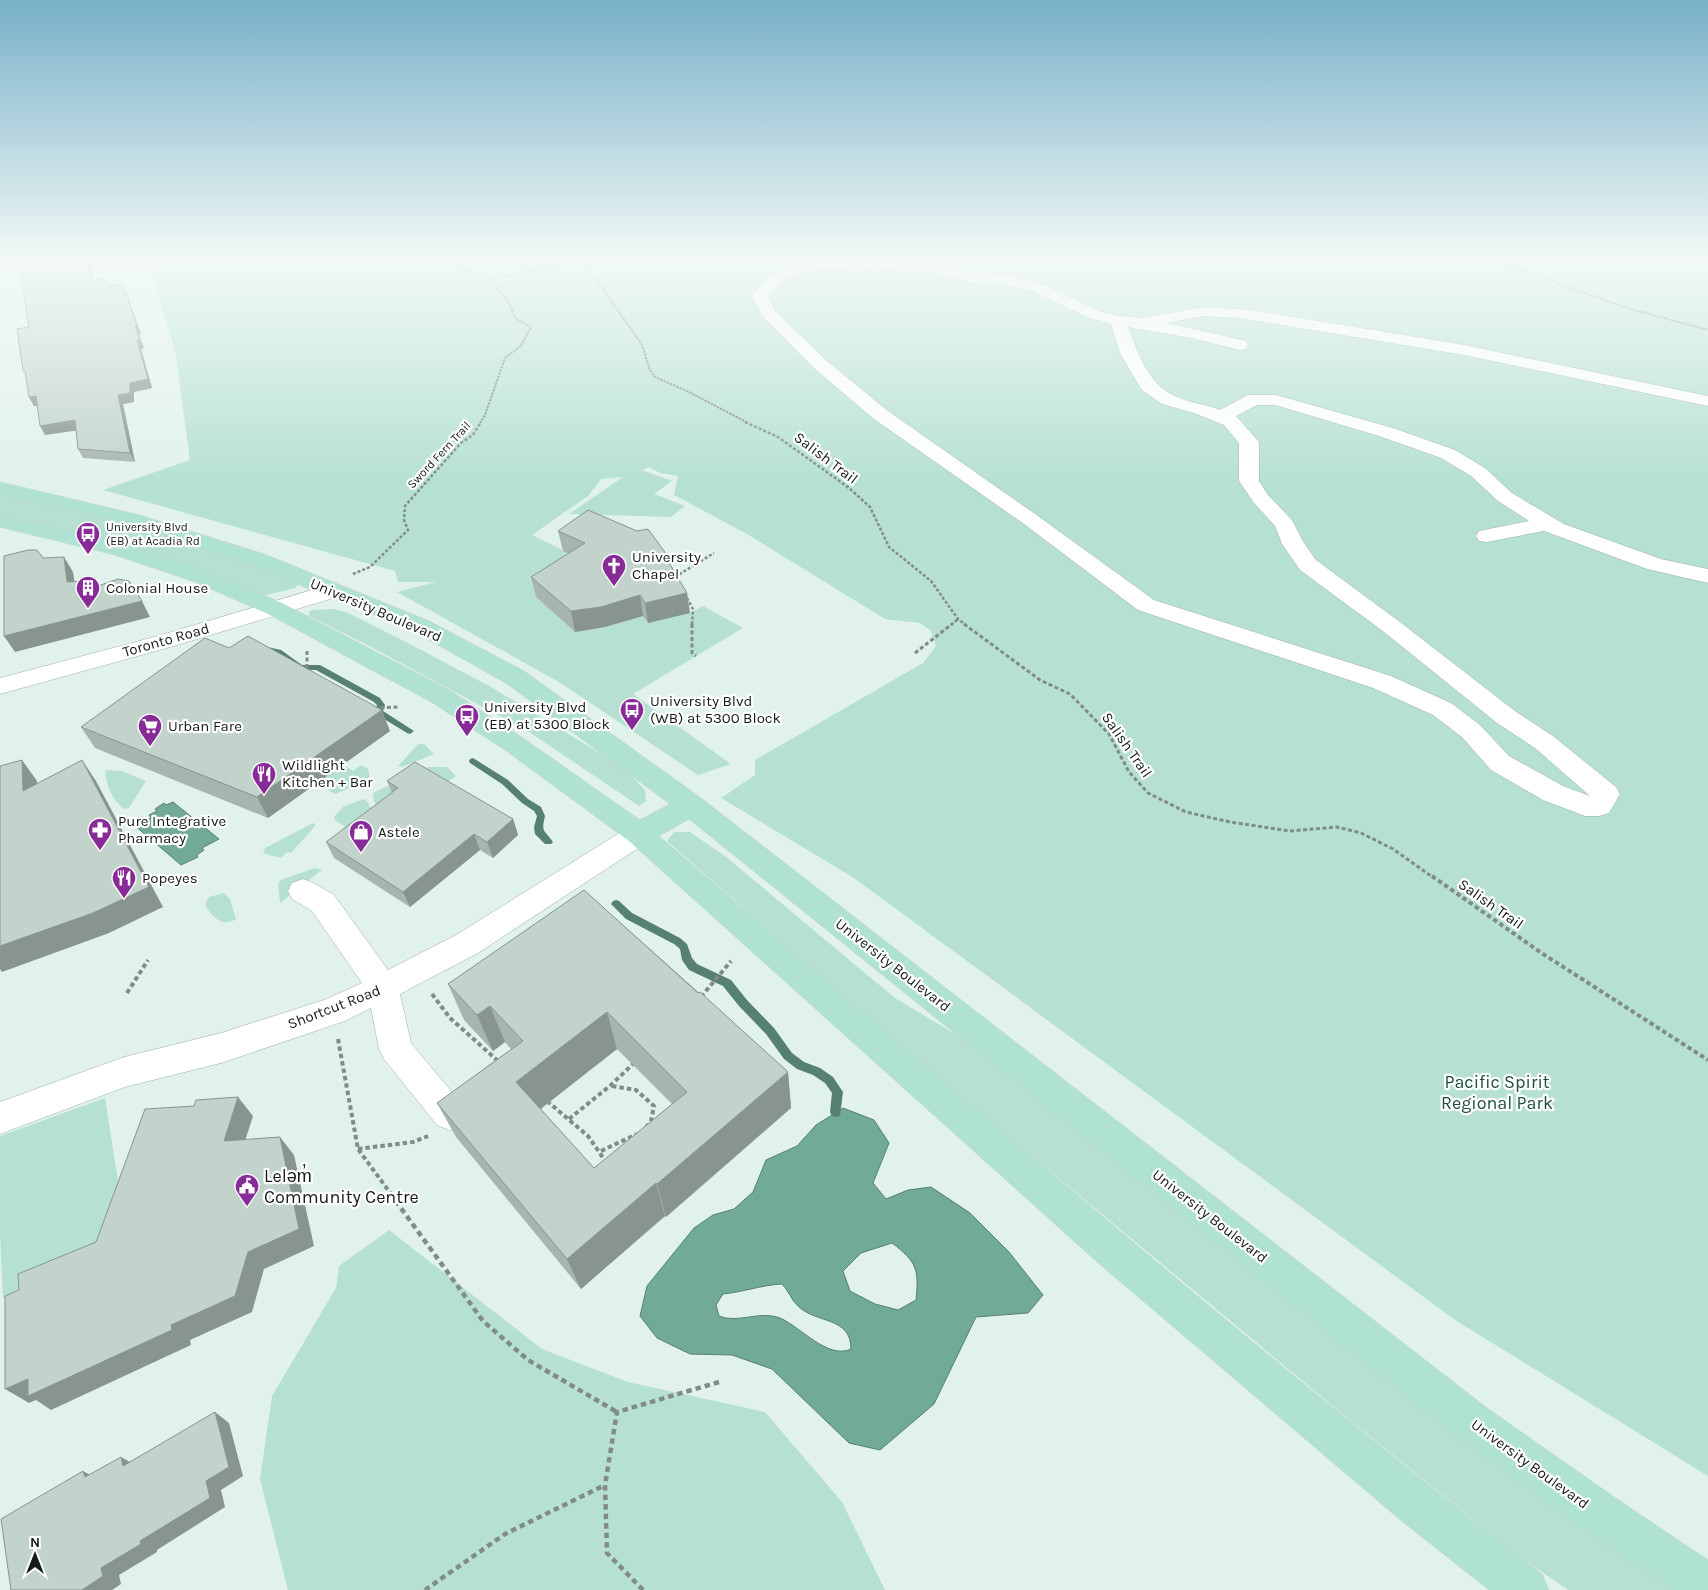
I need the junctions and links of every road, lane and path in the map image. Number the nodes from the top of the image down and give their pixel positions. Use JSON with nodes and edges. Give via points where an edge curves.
{"nodes":[{"id":1,"x":527,"y":335,"type":"edge"},
{"id":2,"x":635,"y":335,"type":"edge"},
{"id":3,"x":791,"y":335,"type":"edge"},
{"id":4,"x":1123,"y":335,"type":"edge"},
{"id":5,"x":1196,"y":335,"type":"edge"},
{"id":6,"x":1386,"y":335,"type":"edge"},
{"id":7,"x":1240,"y":345,"type":"dead end"},
{"id":8,"x":1708,"y":401,"type":"edge"},
{"id":9,"x":1220,"y":417,"type":"junction"},
{"id":10,"x":0,"y":488,"type":"edge"},
{"id":11,"x":0,"y":521,"type":"edge"},
{"id":12,"x":1547,"y":524,"type":"junction"},
{"id":13,"x":1487,"y":536,"type":"dead end"},
{"id":14,"x":714,"y":553,"type":"dead end"},
{"id":15,"x":1708,"y":576,"type":"edge"},
{"id":16,"x":340,"y":584,"type":"junction"},
{"id":17,"x":679,"y":585,"type":"edge"},
{"id":18,"x":684,"y":593,"type":"edge"},
{"id":19,"x":276,"y":609,"type":"junction"},
{"id":20,"x":958,"y":619,"type":"junction"},
{"id":21,"x":307,"y":650,"type":"dead end"},
{"id":22,"x":915,"y":653,"type":"dead end"},
{"id":23,"x":696,"y":656,"type":"dead end"},
{"id":24,"x":307,"y":673,"type":"edge"},
{"id":25,"x":0,"y":686,"type":"edge"},
{"id":26,"x":398,"y":706,"type":"dead end"},
{"id":27,"x":368,"y":708,"type":"edge"},
{"id":28,"x":691,"y":805,"type":"junction"},
{"id":29,"x":639,"y":834,"type":"junction"},
{"id":30,"x":303,"y":891,"type":"dead end"},
{"id":31,"x":148,"y":960,"type":"dead end"},
{"id":32,"x":731,"y":961,"type":"dead end"},
{"id":33,"x":415,"y":972,"type":"junction"},
{"id":34,"x":382,"y":988,"type":"junction"},
{"id":35,"x":695,"y":991,"type":"edge"},
{"id":36,"x":127,"y":993,"type":"dead end"},
{"id":37,"x":702,"y":997,"type":"junction"},
{"id":38,"x":696,"y":1003,"type":"edge"},
{"id":39,"x":709,"y":1003,"type":"edge"},
{"id":40,"x":332,"y":1011,"type":"junction"},
{"id":41,"x":638,"y":1059,"type":"edge"},
{"id":42,"x":1708,"y":1060,"type":"edge"},
{"id":43,"x":504,"y":1066,"type":"edge"},
{"id":44,"x":611,"y":1085,"type":"junction"},
{"id":45,"x":540,"y":1095,"type":"edge"},
{"id":46,"x":449,"y":1114,"type":"edge"},
{"id":47,"x":0,"y":1118,"type":"edge"},
{"id":48,"x":569,"y":1119,"type":"junction"},
{"id":49,"x":601,"y":1151,"type":"junction"},
{"id":50,"x":608,"y":1167,"type":"edge"},
{"id":51,"x":719,"y":1382,"type":"dead end"},
{"id":52,"x":617,"y":1412,"type":"junction"},
{"id":53,"x":605,"y":1485,"type":"junction"},
{"id":54,"x":1708,"y":1587,"type":"edge"},
{"id":55,"x":425,"y":1590,"type":"edge"},
{"id":56,"x":643,"y":1590,"type":"edge"},
{"id":57,"x":1526,"y":1590,"type":"edge"}],
"edges":[{"from":1,"to":16,"type":"path","name":"Sword Fern Trail","via":[[521,346],[505,358],[485,416],[473,435],[461,443],[405,506],[404,520],[408,530],[370,567]]},
{"from":2,"to":20,"type":"path","name":"Salish Trail","via":[[655,377],[778,436],[849,488],[870,507],[890,547],[931,581]]},
{"from":3,"to":9,"type":"street","via":[[881,415],[1146,605],[1382,682],[1442,710],[1471,731],[1500,762],[1545,788],[1585,806],[1599,806],[1606,794],[1544,742],[1506,717],[1308,565],[1293,544],[1285,524],[1249,481],[1249,442],[1231,421]]},
{"from":4,"to":9,"type":"street","via":[[1147,384],[1168,400]]},
{"from":5,"to":7,"type":"street"},
{"from":6,"to":8,"type":"street"},
{"from":9,"to":12,"type":"street","via":[[1254,399],[1276,400],[1386,432],[1448,454],[1478,472],[1505,497]]},
{"from":10,"to":16,"type":"main road","name":"University Boulevard","via":[[165,529]]},
{"from":11,"to":19,"type":"main road","via":[[122,550],[203,577]]},
{"from":12,"to":13,"type":"street"},
{"from":12,"to":15,"type":"street","via":[[1655,564]]},
{"from":14,"to":17,"type":"path","via":[[675,577]]},
{"from":16,"to":19,"type":"street","name":"Toronto Road"},
{"from":16,"to":28,"type":"main road","name":"University Boulevard","via":[[515,677]]},
{"from":18,"to":23,"type":"path","via":[[694,609],[691,637],[692,653]]},
{"from":19,"to":25,"type":"street","name":"Toronto Road"},
{"from":19,"to":29,"type":"main road","via":[[442,697],[514,744]]},
{"from":20,"to":22,"type":"path"},
{"from":20,"to":42,"type":"path","name":"Salish Trail","via":[[1040,680],[1070,694],[1109,734],[1129,772],[1148,793],[1186,812],[1230,822],[1290,831],[1337,827],[1362,833],[1393,849],[1540,952]]},
{"from":21,"to":24,"type":"path"},
{"from":26,"to":27,"type":"path"},
{"from":28,"to":29,"type":"main road"},
{"from":28,"to":54,"type":"main road","name":"University Boulevard","via":[[1472,1423]]},
{"from":29,"to":33,"type":"street","name":"Shortcut Road","via":[[468,944]]},
{"from":29,"to":57,"type":"main road","via":[[1109,1248],[1306,1414]]},
{"from":30,"to":34,"type":"street","via":[[323,903]]},
{"from":31,"to":36,"type":"path"},
{"from":32,"to":37,"type":"path"},
{"from":33,"to":34,"type":"street","name":"Shortcut Road"},
{"from":33,"to":43,"type":"path","via":[[450,1018]]},
{"from":34,"to":40,"type":"street","name":"Shortcut Road"},
{"from":34,"to":46,"type":"street","via":[[396,1049]]},
{"from":35,"to":37,"type":"path"},
{"from":37,"to":38,"type":"path"},
{"from":37,"to":39,"type":"path"},
{"from":40,"to":47,"type":"street","name":"Shortcut Road","via":[[221,1048],[124,1072]]},
{"from":40,"to":52,"type":"path","via":[[358,1149],[483,1321],[528,1360]]},
{"from":41,"to":44,"type":"path"},
{"from":44,"to":48,"type":"path"},
{"from":44,"to":49,"type":"path","via":[[636,1090],[654,1106],[651,1121],[641,1132]]},
{"from":45,"to":48,"type":"path"},
{"from":48,"to":49,"type":"path"},
{"from":49,"to":50,"type":"path"},
{"from":51,"to":52,"type":"path"},
{"from":52,"to":53,"type":"path"},
{"from":53,"to":55,"type":"path","via":[[506,1534]]},
{"from":53,"to":56,"type":"path","via":[[608,1553]]}]}
